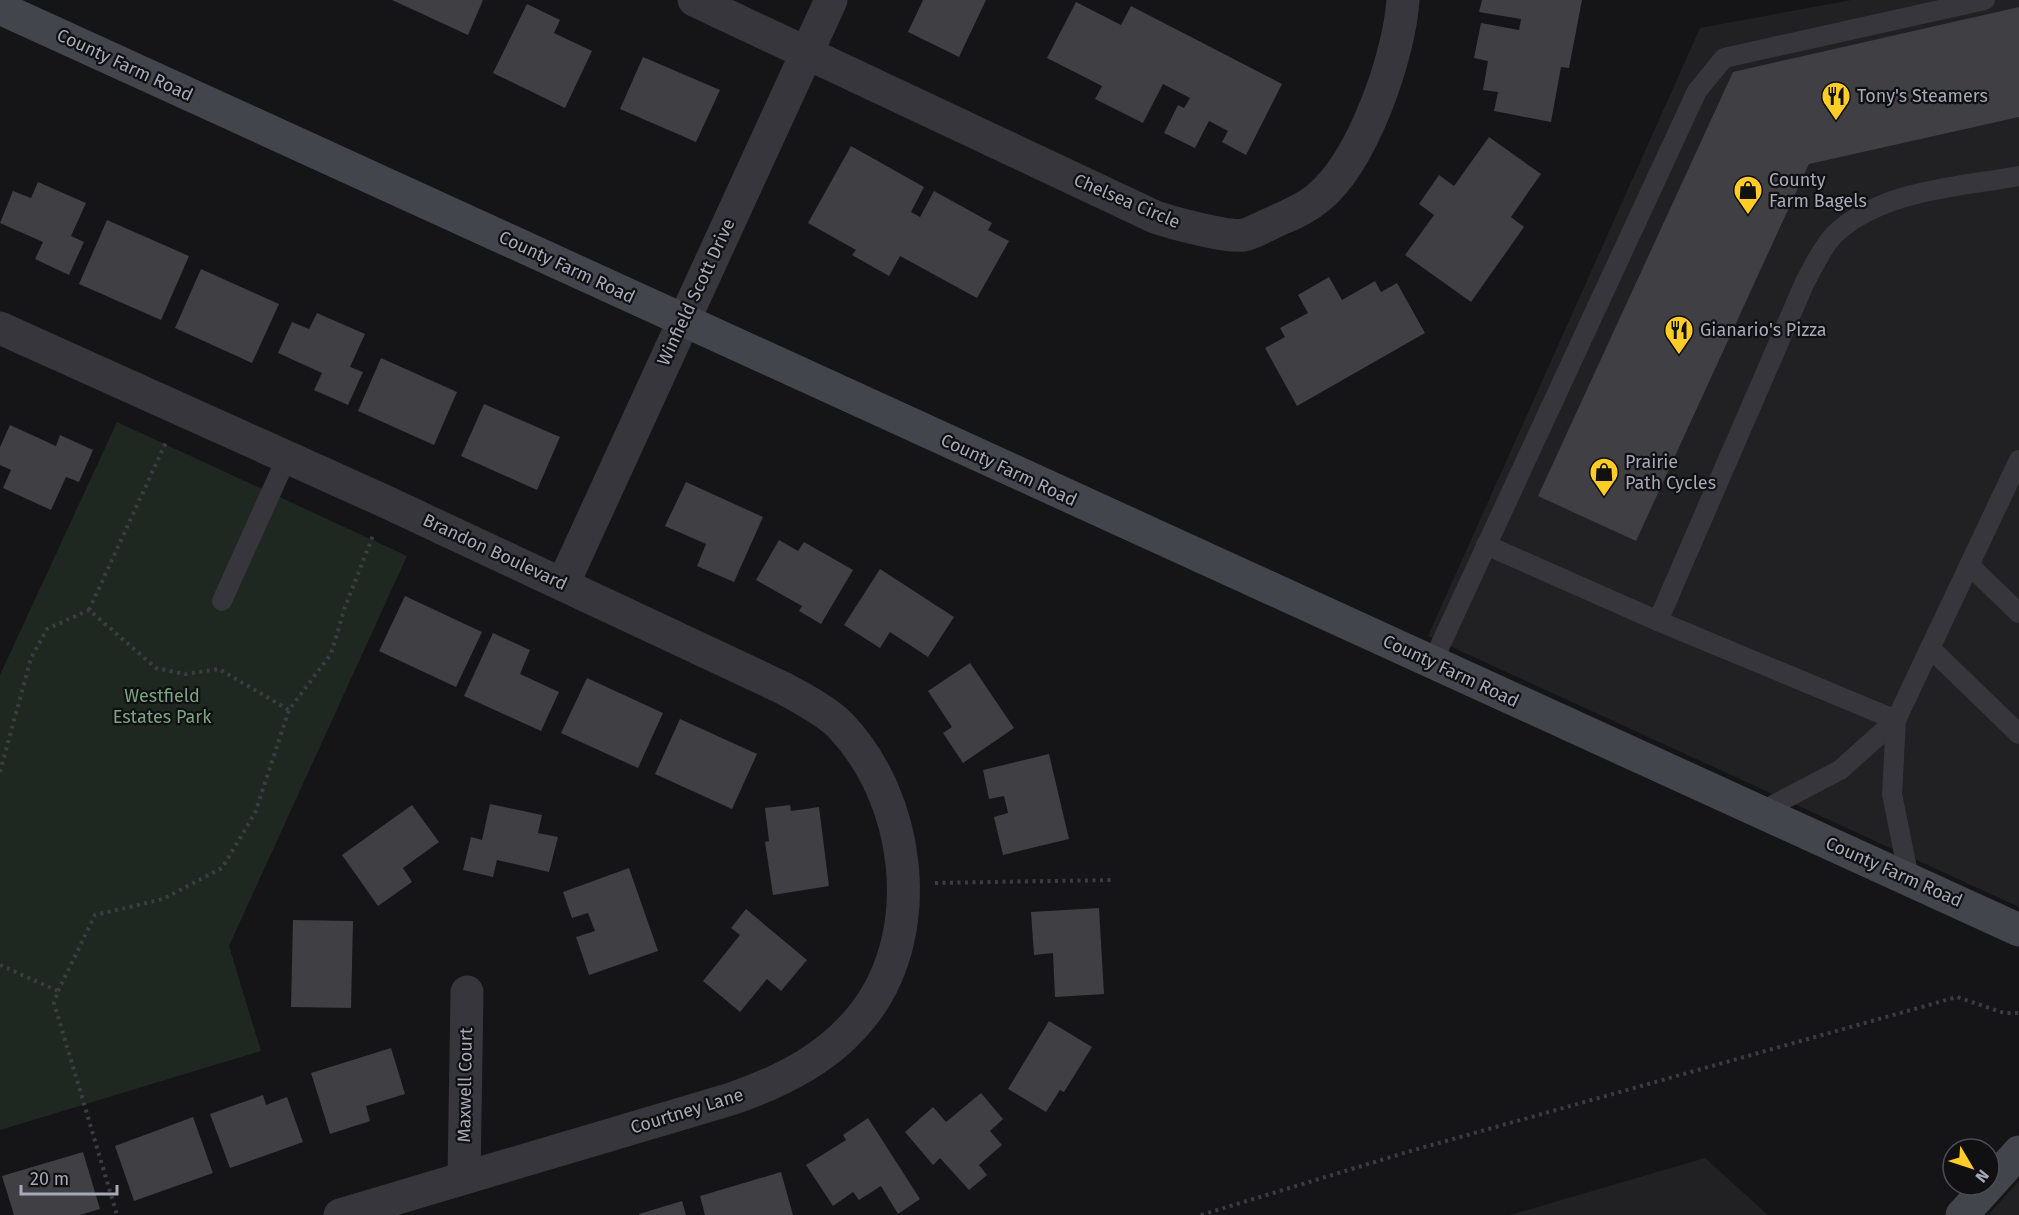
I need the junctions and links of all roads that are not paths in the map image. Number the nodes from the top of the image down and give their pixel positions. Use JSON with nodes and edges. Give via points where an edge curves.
{"nodes":[{"id":1,"x":694,"y":0,"type":"edge"},
{"id":2,"x":831,"y":0,"type":"edge"},
{"id":3,"x":1403,"y":0,"type":"edge"},
{"id":4,"x":1985,"y":0,"type":"edge"},
{"id":5,"x":0,"y":8,"type":"edge"},
{"id":6,"x":807,"y":52,"type":"junction"},
{"id":7,"x":2019,"y":176,"type":"edge"},
{"id":8,"x":682,"y":320,"type":"junction"},
{"id":9,"x":0,"y":328,"type":"edge"},
{"id":10,"x":287,"y":457,"type":"junction"},
{"id":11,"x":2019,"y":460,"type":"edge"},
{"id":12,"x":1486,"y":545,"type":"junction"},
{"id":13,"x":1969,"y":565,"type":"junction"},
{"id":14,"x":563,"y":584,"type":"junction"},
{"id":15,"x":222,"y":601,"type":"dead end"},
{"id":16,"x":2019,"y":613,"type":"edge"},
{"id":17,"x":1658,"y":621,"type":"junction"},
{"id":18,"x":1930,"y":648,"type":"junction"},
{"id":19,"x":1432,"y":663,"type":"junction"},
{"id":20,"x":1896,"y":720,"type":"junction"},
{"id":21,"x":2019,"y":734,"type":"edge"},
{"id":22,"x":1760,"y":812,"type":"junction"},
{"id":23,"x":904,"y":875,"type":"joint"},
{"id":24,"x":1910,"y":878,"type":"junction"},
{"id":25,"x":2019,"y":930,"type":"edge"},
{"id":26,"x":466,"y":992,"type":"dead end"},
{"id":27,"x":2019,"y":1152,"type":"edge"},
{"id":28,"x":464,"y":1178,"type":"junction"},
{"id":29,"x":340,"y":1215,"type":"edge"},
{"id":30,"x":1962,"y":1215,"type":"edge"}],
"edges":[{"from":1,"to":6,"type":"street","name":"Chelsea Circle"},
{"from":2,"to":6,"type":"street","name":"Winfield Scott Drive"},
{"from":3,"to":6,"type":"street","name":"Chelsea Circle","via":[[1388,72],[1340,175],[1300,210],[1244,235],[1180,226],[1155,217]]},
{"from":4,"to":12,"type":"lane","via":[[1724,58],[1697,91]]},
{"from":5,"to":8,"type":"main road","name":"County Farm Road"},
{"from":6,"to":8,"type":"street","name":"Winfield Scott Drive"},
{"from":7,"to":17,"type":"lane","via":[[1915,195],[1868,212],[1833,236],[1805,282]]},
{"from":8,"to":14,"type":"street","name":"Winfield Scott Drive"},
{"from":8,"to":19,"type":"main road","name":"County Farm Road"},
{"from":9,"to":10,"type":"street","name":"Brandon Boulevard"},
{"from":10,"to":14,"type":"street","name":"Brandon Boulevard"},
{"from":10,"to":15,"type":"lane"},
{"from":11,"to":13,"type":"lane"},
{"from":12,"to":17,"type":"lane"},
{"from":12,"to":19,"type":"lane"},
{"from":13,"to":16,"type":"lane"},
{"from":13,"to":18,"type":"lane"},
{"from":14,"to":23,"type":"street","name":"Brandon Boulevard","via":[[783,688],[839,725],[869,765],[881,789],[891,813]]},
{"from":17,"to":20,"type":"lane"},
{"from":18,"to":20,"type":"lane"},
{"from":18,"to":21,"type":"lane"},
{"from":19,"to":22,"type":"main road","name":"County Farm Road"},
{"from":20,"to":22,"type":"lane","via":[[1840,770]]},
{"from":20,"to":24,"type":"lane","via":[[1892,794]]},
{"from":22,"to":24,"type":"main road","name":"County Farm Road"},
{"from":23,"to":28,"type":"street","name":"Courtney Lane","via":[[898,945],[884,983],[865,1012],[804,1068],[731,1099]]},
{"from":24,"to":25,"type":"main road","name":"County Farm Road"},
{"from":26,"to":28,"type":"street","name":"Maxwell Court"},
{"from":27,"to":30,"type":"main road"},
{"from":28,"to":29,"type":"street","name":"Courtney Lane"}]}
